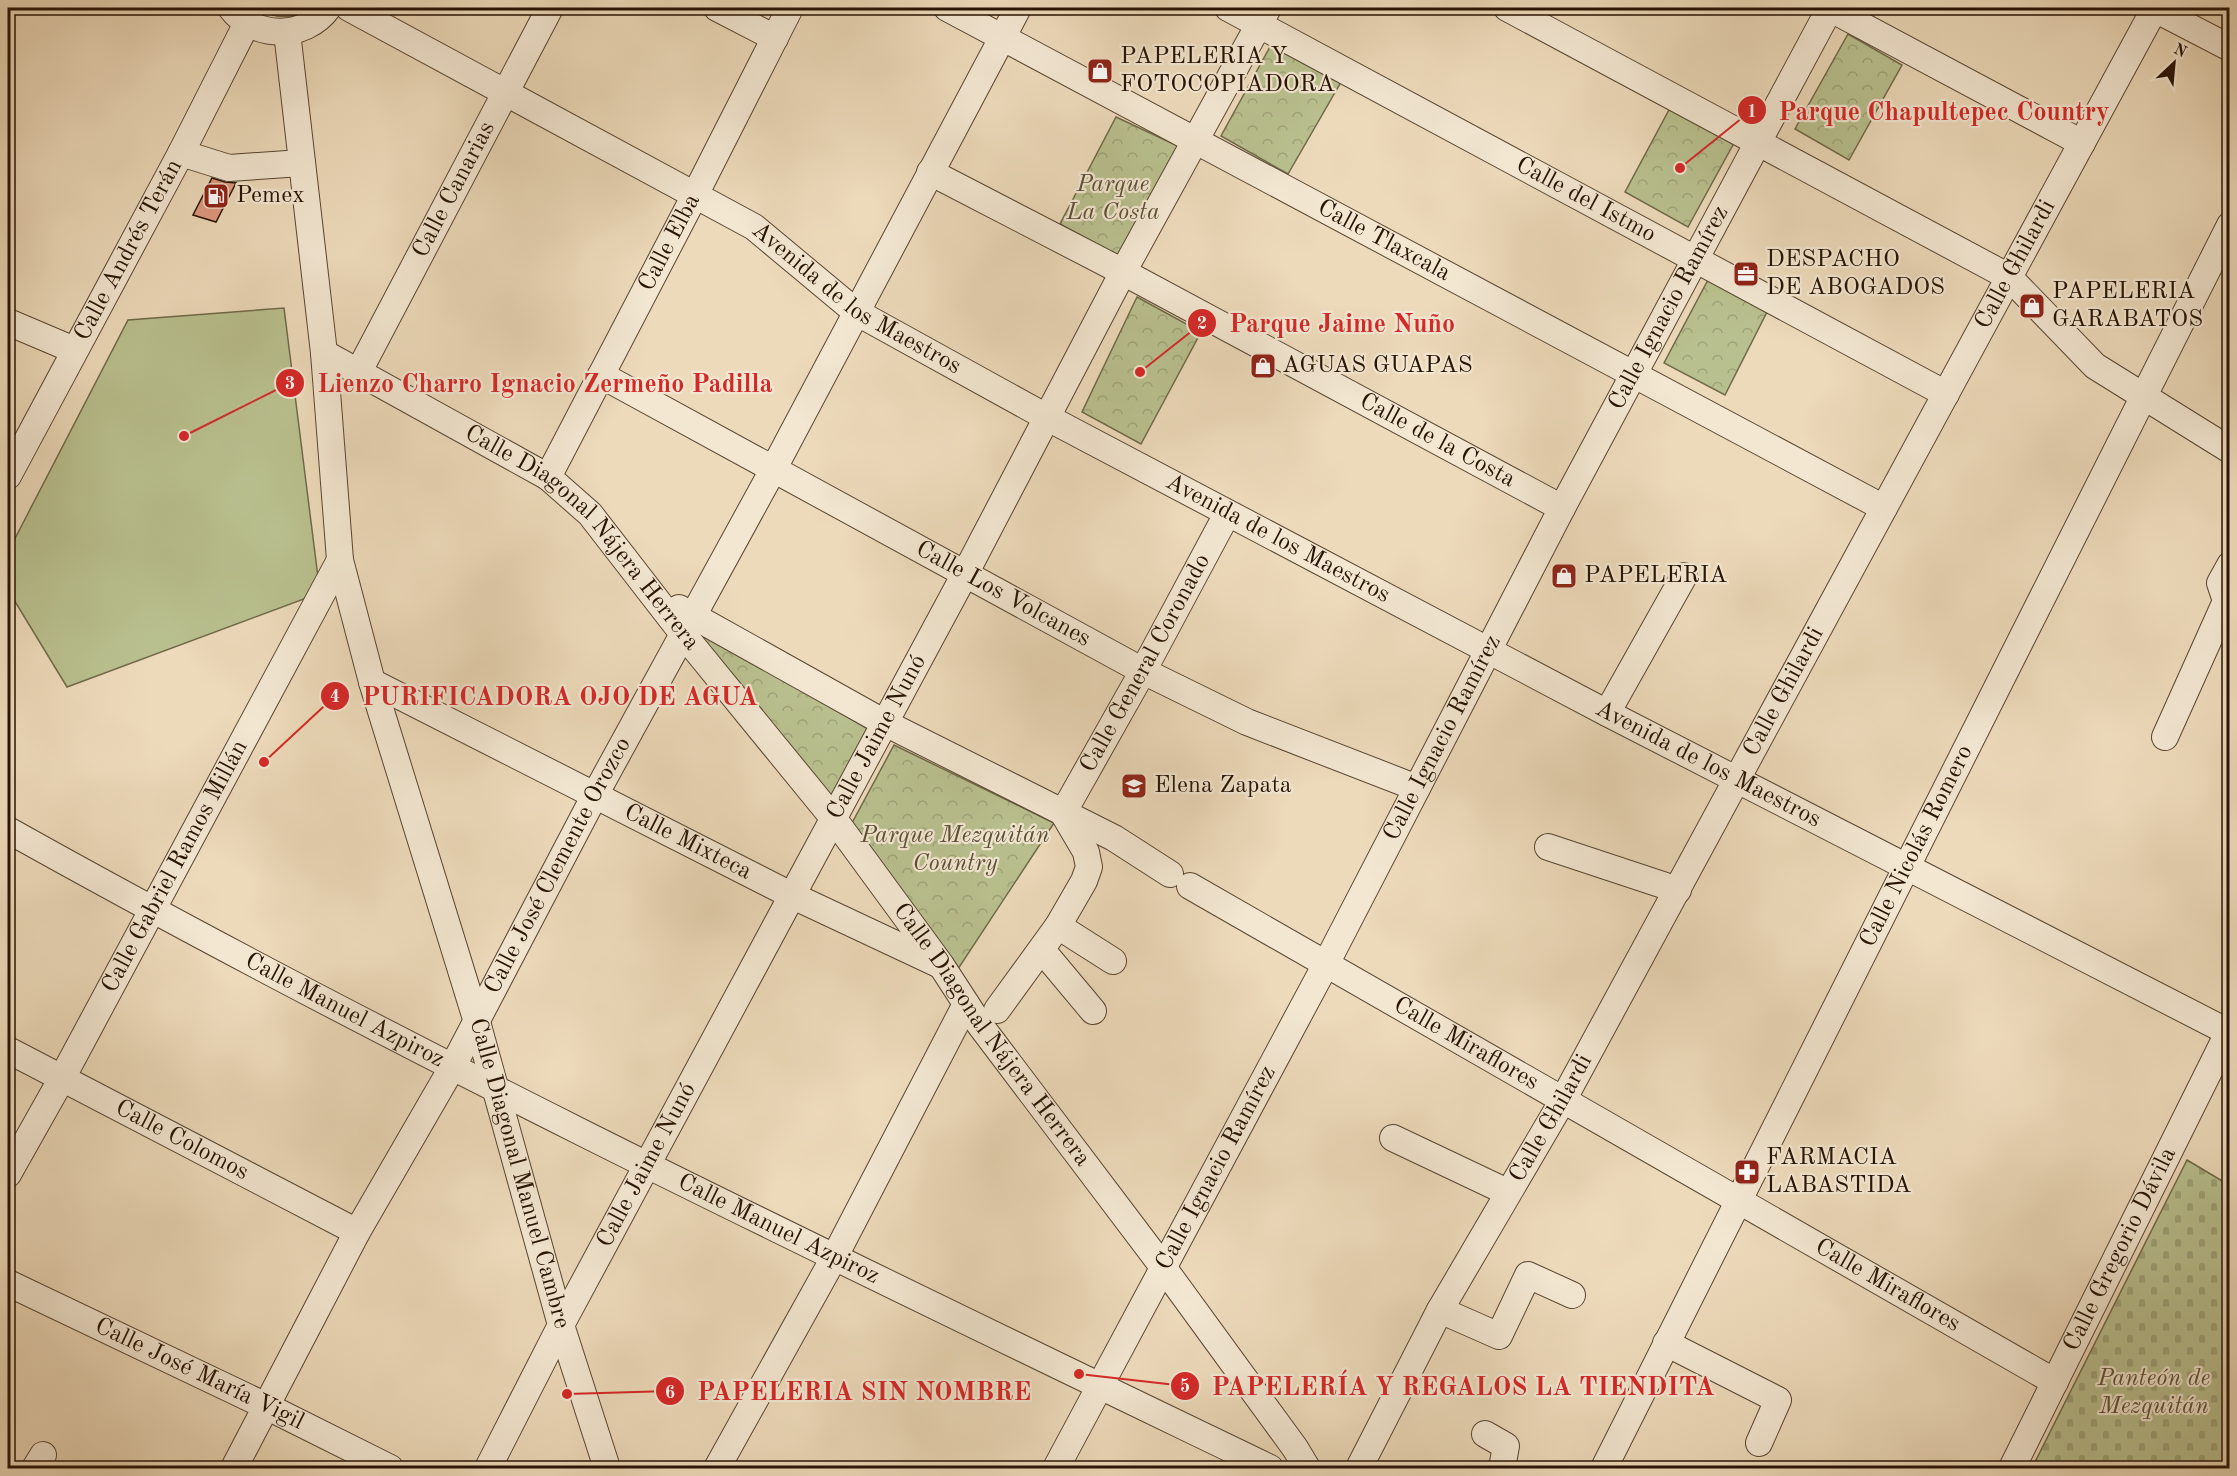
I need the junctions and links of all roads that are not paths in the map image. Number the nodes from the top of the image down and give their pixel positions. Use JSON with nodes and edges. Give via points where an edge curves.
{"nodes":[{"id":1,"x":328,"y":8,"type":"edge"},
{"id":2,"x":349,"y":8,"type":"edge"},
{"id":3,"x":550,"y":8,"type":"edge"},
{"id":4,"x":717,"y":8,"type":"edge"},
{"id":5,"x":790,"y":8,"type":"edge"},
{"id":6,"x":947,"y":8,"type":"edge"},
{"id":7,"x":1018,"y":8,"type":"edge"},
{"id":8,"x":1228,"y":8,"type":"edge"},
{"id":9,"x":1507,"y":8,"type":"edge"},
{"id":10,"x":1830,"y":8,"type":"edge"},
{"id":11,"x":2154,"y":8,"type":"edge"},
{"id":12,"x":239,"y":15,"type":"edge"},
{"id":13,"x":1264,"y":16,"type":"edge"},
{"id":14,"x":287,"y":32,"type":"junction"},
{"id":15,"x":1002,"y":37,"type":"junction"},
{"id":16,"x":775,"y":38,"type":"junction"},
{"id":17,"x":2229,"y":48,"type":"edge"},
{"id":18,"x":506,"y":92,"type":"junction"},
{"id":19,"x":1196,"y":139,"type":"junction"},
{"id":20,"x":1758,"y":142,"type":"junction"},
{"id":21,"x":2082,"y":143,"type":"junction"},
{"id":22,"x":181,"y":153,"type":"junction"},
{"id":23,"x":302,"y":163,"type":"junction"},
{"id":24,"x":930,"y":172,"type":"junction"},
{"id":25,"x":696,"y":194,"type":"junction"},
{"id":26,"x":2229,"y":225,"type":"edge"},
{"id":27,"x":1695,"y":259,"type":"junction"},
{"id":28,"x":1123,"y":272,"type":"junction"},
{"id":29,"x":2009,"y":276,"type":"junction"},
{"id":30,"x":856,"y":312,"type":"junction"},
{"id":31,"x":8,"y":322,"type":"edge"},
{"id":32,"x":74,"y":350,"type":"junction"},
{"id":33,"x":324,"y":352,"type":"junction"},
{"id":34,"x":358,"y":373,"type":"junction"},
{"id":35,"x":1634,"y":374,"type":"junction"},
{"id":36,"x":601,"y":375,"type":"junction"},
{"id":37,"x":1946,"y":394,"type":"junction"},
{"id":38,"x":2143,"y":397,"type":"junction"},
{"id":39,"x":1048,"y":418,"type":"junction"},
{"id":40,"x":2229,"y":450,"type":"edge"},
{"id":41,"x":774,"y":468,"type":"junction"},
{"id":42,"x":8,"y":476,"type":"edge"},
{"id":43,"x":548,"y":477,"type":"junction"},
{"id":44,"x":1562,"y":508,"type":"junction"},
{"id":45,"x":1884,"y":508,"type":"junction"},
{"id":46,"x":1227,"y":514,"type":"junction"},
{"id":47,"x":340,"y":560,"type":"junction"},
{"id":48,"x":2229,"y":565,"type":"edge"},
{"id":49,"x":965,"y":574,"type":"junction"},
{"id":50,"x":1684,"y":576,"type":"dead end"},
{"id":51,"x":689,"y":625,"type":"junction"},
{"id":52,"x":1488,"y":651,"type":"junction"},
{"id":53,"x":1143,"y":671,"type":"junction"},
{"id":54,"x":372,"y":682,"type":"junction"},
{"id":55,"x":1607,"y":713,"type":"junction"},
{"id":56,"x":885,"y":723,"type":"junction"},
{"id":57,"x":2165,"y":737,"type":"dead end"},
{"id":58,"x":1736,"y":780,"type":"junction"},
{"id":59,"x":1417,"y":788,"type":"junction"},
{"id":60,"x":595,"y":795,"type":"junction"},
{"id":61,"x":1063,"y":813,"type":"junction"},
{"id":62,"x":834,"y":819,"type":"junction"},
{"id":63,"x":8,"y":830,"type":"edge"},
{"id":64,"x":1548,"y":847,"type":"dead end"},
{"id":65,"x":1905,"y":867,"type":"junction"},
{"id":66,"x":1678,"y":890,"type":"junction"},
{"id":67,"x":791,"y":895,"type":"junction"},
{"id":68,"x":153,"y":911,"type":"junction"},
{"id":69,"x":1058,"y":926,"type":"junction"},
{"id":70,"x":1042,"y":950,"type":"junction"},
{"id":71,"x":1113,"y":961,"type":"dead end"},
{"id":72,"x":1326,"y":964,"type":"junction"},
{"id":73,"x":941,"y":965,"type":"junction"},
{"id":74,"x":966,"y":1004,"type":"junction"},
{"id":75,"x":997,"y":1010,"type":"dead end"},
{"id":76,"x":1093,"y":1011,"type":"dead end"},
{"id":77,"x":477,"y":1022,"type":"junction"},
{"id":78,"x":2229,"y":1032,"type":"edge"},
{"id":79,"x":8,"y":1050,"type":"edge"},
{"id":80,"x":453,"y":1066,"type":"junction"},
{"id":81,"x":62,"y":1080,"type":"junction"},
{"id":82,"x":494,"y":1088,"type":"junction"},
{"id":83,"x":1563,"y":1100,"type":"junction"},
{"id":84,"x":1393,"y":1138,"type":"dead end"},
{"id":85,"x":647,"y":1164,"type":"junction"},
{"id":86,"x":8,"y":1174,"type":"edge"},
{"id":87,"x":1508,"y":1192,"type":"junction"},
{"id":88,"x":1738,"y":1200,"type":"junction"},
{"id":89,"x":357,"y":1232,"type":"junction"},
{"id":90,"x":835,"y":1256,"type":"junction"},
{"id":91,"x":1163,"y":1267,"type":"junction"},
{"id":92,"x":8,"y":1283,"type":"edge"},
{"id":93,"x":1572,"y":1295,"type":"dead end"},
{"id":94,"x":1440,"y":1310,"type":"junction"},
{"id":95,"x":561,"y":1325,"type":"junction"},
{"id":96,"x":1666,"y":1343,"type":"junction"},
{"id":97,"x":2055,"y":1382,"type":"junction"},
{"id":98,"x":1101,"y":1387,"type":"junction"},
{"id":99,"x":266,"y":1406,"type":"junction"},
{"id":100,"x":1485,"y":1434,"type":"dead end"},
{"id":101,"x":1759,"y":1443,"type":"dead end"},
{"id":102,"x":234,"y":1468,"type":"edge"},
{"id":103,"x":390,"y":1468,"type":"edge"},
{"id":104,"x":488,"y":1468,"type":"edge"},
{"id":105,"x":607,"y":1468,"type":"edge"},
{"id":106,"x":717,"y":1468,"type":"edge"},
{"id":107,"x":1056,"y":1468,"type":"edge"},
{"id":108,"x":1270,"y":1468,"type":"edge"},
{"id":109,"x":1307,"y":1468,"type":"edge"},
{"id":110,"x":1359,"y":1468,"type":"edge"},
{"id":111,"x":1502,"y":1468,"type":"edge"},
{"id":112,"x":1604,"y":1468,"type":"edge"},
{"id":113,"x":2012,"y":1468,"type":"edge"}],
"edges":[{"from":1,"to":14,"type":"street","via":[[314,21]]},
{"from":2,"to":18,"type":"street","name":"Avenida de los Maestros"},
{"from":3,"to":18,"type":"street","name":"Calle Canarias"},
{"from":4,"to":16,"type":"street"},
{"from":5,"to":16,"type":"street","name":"Calle Elba"},
{"from":6,"to":15,"type":"street","name":"Calle Tlaxcala"},
{"from":7,"to":15,"type":"street","name":"Calle José Clemente Orozco"},
{"from":8,"to":13,"type":"street","name":"Calle del Istmo"},
{"from":9,"to":20,"type":"street"},
{"from":10,"to":20,"type":"street","name":"Calle Ignacio Ramírez"},
{"from":10,"to":21,"type":"street"},
{"from":11,"to":17,"type":"street"},
{"from":11,"to":21,"type":"street","name":"Calle Ghilardi"},
{"from":12,"to":14,"type":"street","via":[[259,29]]},
{"from":12,"to":22,"type":"street","name":"Calle Andrés Terán"},
{"from":13,"to":19,"type":"street","name":"Calle Jaime Nunó"},
{"from":13,"to":27,"type":"street","name":"Calle del Istmo"},
{"from":14,"to":23,"type":"street","name":"Calle Diagonal Manuel Cambre"},
{"from":15,"to":19,"type":"street","name":"Calle Tlaxcala"},
{"from":15,"to":24,"type":"street","name":"Calle José Clemente Orozco"},
{"from":16,"to":25,"type":"street","name":"Calle Elba"},
{"from":18,"to":25,"type":"street","name":"Avenida de los Maestros"},
{"from":18,"to":34,"type":"street","name":"Calle Canarias"},
{"from":19,"to":28,"type":"street","name":"Calle Jaime Nunó"},
{"from":19,"to":35,"type":"street","name":"Calle Tlaxcala"},
{"from":20,"to":27,"type":"street","name":"Calle Ignacio Ramírez"},
{"from":20,"to":29,"type":"street"},
{"from":21,"to":29,"type":"street","name":"Calle Ghilardi"},
{"from":22,"to":23,"type":"street","via":[[229,168]]},
{"from":22,"to":32,"type":"street","name":"Calle Andrés Terán"},
{"from":23,"to":33,"type":"street","name":"Calle Diagonal Manuel Cambre"},
{"from":24,"to":28,"type":"street","name":"Calle de la Costa"},
{"from":24,"to":30,"type":"street","name":"Calle José Clemente Orozco"},
{"from":25,"to":30,"type":"street","name":"Avenida de los Maestros","via":[[754,226]]},
{"from":25,"to":36,"type":"street","name":"Calle Elba"},
{"from":26,"to":38,"type":"street","name":"Calle Nicolás Romero"},
{"from":27,"to":35,"type":"street","name":"Calle Ignacio Ramírez"},
{"from":27,"to":37,"type":"street","name":"Calle del Istmo"},
{"from":28,"to":39,"type":"street","name":"Calle Jaime Nunó"},
{"from":28,"to":44,"type":"street","name":"Calle de la Costa"},
{"from":29,"to":37,"type":"street","name":"Calle Ghilardi"},
{"from":29,"to":38,"type":"street","via":[[2095,366]]},
{"from":30,"to":39,"type":"street","name":"Avenida de los Maestros"},
{"from":30,"to":41,"type":"street","name":"Calle José Clemente Orozco"},
{"from":31,"to":32,"type":"street"},
{"from":32,"to":42,"type":"street","name":"Calle Andrés Terán"},
{"from":33,"to":34,"type":"street","name":"Calle Diagonal Nájera Herrera"},
{"from":33,"to":47,"type":"street","name":"Calle Diagonal Manuel Cambre"},
{"from":34,"to":43,"type":"street","name":"Calle Diagonal Nájera Herrera"},
{"from":35,"to":44,"type":"street","name":"Calle Ignacio Ramírez"},
{"from":35,"to":45,"type":"street","name":"Calle Tlaxcala"},
{"from":36,"to":41,"type":"street","name":"Calle Los Volcanes"},
{"from":36,"to":43,"type":"street","name":"Calle Elba"},
{"from":37,"to":45,"type":"street","name":"Calle Ghilardi"},
{"from":38,"to":40,"type":"street"},
{"from":38,"to":65,"type":"street","name":"Calle Nicolás Romero"},
{"from":39,"to":46,"type":"street","name":"Avenida de los Maestros"},
{"from":39,"to":49,"type":"street","name":"Calle Jaime Nunó"},
{"from":41,"to":49,"type":"street","name":"Calle Los Volcanes"},
{"from":41,"to":51,"type":"street","name":"Calle José Clemente Orozco"},
{"from":43,"to":51,"type":"street","name":"Calle Diagonal Nájera Herrera","via":[[590,514],[655,595]]},
{"from":44,"to":52,"type":"street","name":"Calle Ignacio Ramírez"},
{"from":45,"to":58,"type":"street","name":"Calle Ghilardi"},
{"from":46,"to":52,"type":"street","name":"Avenida de los Maestros"},
{"from":46,"to":53,"type":"street","name":"Calle General Coronado"},
{"from":47,"to":54,"type":"street","name":"Calle Diagonal Manuel Cambre"},
{"from":47,"to":68,"type":"street","name":"Calle Gabriel Ramos Millán"},
{"from":48,"to":57,"type":"street","via":[[2220,583],[2226,601]]},
{"from":49,"to":53,"type":"street","name":"Calle Los Volcanes"},
{"from":49,"to":56,"type":"street","name":"Calle Jaime Nunó"},
{"from":50,"to":55,"type":"street"},
{"from":51,"to":56,"type":"street"},
{"from":51,"to":60,"type":"street","name":"Calle José Clemente Orozco"},
{"from":51,"to":62,"type":"street","name":"Calle Diagonal Nájera Herrera"},
{"from":52,"to":55,"type":"street","name":"Avenida de los Maestros"},
{"from":52,"to":59,"type":"street","name":"Calle Ignacio Ramírez"},
{"from":53,"to":59,"type":"street","name":"Calle Los Volcanes","via":[[1247,722]]},
{"from":53,"to":61,"type":"street","name":"Calle General Coronado"},
{"from":54,"to":60,"type":"street","name":"Calle Mixteca"},
{"from":54,"to":77,"type":"street","name":"Calle Diagonal Manuel Cambre"},
{"from":55,"to":58,"type":"street","name":"Avenida de los Maestros"},
{"from":56,"to":61,"type":"street"},
{"from":56,"to":62,"type":"street","name":"Calle Jaime Nunó"},
{"from":58,"to":65,"type":"street","name":"Avenida de los Maestros"},
{"from":58,"to":66,"type":"street","name":"Calle Ghilardi"},
{"from":59,"to":72,"type":"street","name":"Calle Ignacio Ramírez"},
{"from":60,"to":67,"type":"street","name":"Calle Mixteca"},
{"from":60,"to":77,"type":"street","name":"Calle José Clemente Orozco"},
{"from":61,"to":69,"type":"street","via":[[1086,852],[1089,867]]},
{"from":61,"to":72,"type":"street","name":"Calle Miraflores","via":[[1114,838]]},
{"from":62,"to":67,"type":"street","name":"Calle Jaime Nunó"},
{"from":62,"to":73,"type":"street","name":"Calle Diagonal Nájera Herrera"},
{"from":63,"to":68,"type":"street","name":"Calle Manuel Azpiroz"},
{"from":64,"to":66,"type":"street"},
{"from":65,"to":78,"type":"street","name":"Avenida de los Maestros"},
{"from":65,"to":88,"type":"street","name":"Calle Nicolás Romero"},
{"from":66,"to":83,"type":"street","name":"Calle Ghilardi"},
{"from":67,"to":73,"type":"street","name":"Calle Mixteca"},
{"from":67,"to":85,"type":"street","name":"Calle Jaime Nunó"},
{"from":68,"to":80,"type":"street","name":"Calle Manuel Azpiroz"},
{"from":68,"to":81,"type":"street","name":"Calle Gabriel Ramos Millán"},
{"from":69,"to":70,"type":"street"},
{"from":69,"to":71,"type":"street"},
{"from":70,"to":75,"type":"street"},
{"from":70,"to":76,"type":"street"},
{"from":72,"to":83,"type":"street","name":"Calle Miraflores"},
{"from":72,"to":91,"type":"street","name":"Calle Ignacio Ramírez"},
{"from":73,"to":74,"type":"street","name":"Calle Diagonal Nájera Herrera"},
{"from":74,"to":90,"type":"street"},
{"from":74,"to":91,"type":"street","name":"Calle Diagonal Nájera Herrera"},
{"from":77,"to":80,"type":"street","name":"Calle José Clemente Orozco"},
{"from":77,"to":82,"type":"street","name":"Calle Diagonal Manuel Cambre"},
{"from":78,"to":97,"type":"street","name":"Calle Gregorio Dávila"},
{"from":79,"to":81,"type":"street","name":"Calle Colomos"},
{"from":80,"to":82,"type":"street","name":"Calle Manuel Azpiroz"},
{"from":80,"to":89,"type":"street","name":"Calle José Clemente Orozco"},
{"from":81,"to":86,"type":"street","name":"Calle Gabriel Ramos Millán"},
{"from":81,"to":89,"type":"street","name":"Calle Colomos"},
{"from":82,"to":85,"type":"street","name":"Calle Manuel Azpiroz"},
{"from":82,"to":95,"type":"street","name":"Calle Diagonal Manuel Cambre"},
{"from":83,"to":87,"type":"street","name":"Calle Ghilardi"},
{"from":83,"to":88,"type":"street","name":"Calle Miraflores"},
{"from":84,"to":87,"type":"street"},
{"from":85,"to":90,"type":"street","name":"Calle Manuel Azpiroz"},
{"from":85,"to":95,"type":"street","name":"Calle Jaime Nunó"},
{"from":87,"to":94,"type":"street","name":"Calle Ghilardi"},
{"from":88,"to":96,"type":"street","name":"Calle Nicolás Romero"},
{"from":88,"to":97,"type":"street","name":"Calle Miraflores"},
{"from":89,"to":99,"type":"street","name":"Calle José Clemente Orozco"},
{"from":90,"to":98,"type":"street","name":"Calle Manuel Azpiroz"},
{"from":90,"to":106,"type":"street"},
{"from":91,"to":98,"type":"street","name":"Calle Ignacio Ramírez"},
{"from":91,"to":109,"type":"street","name":"Calle Diagonal Nájera Herrera"},
{"from":92,"to":99,"type":"street","name":"Calle José María Vigil"},
{"from":93,"to":94,"type":"street","via":[[1528,1275],[1499,1335]]},
{"from":94,"to":110,"type":"street","name":"Calle Ghilardi"},
{"from":95,"to":104,"type":"street","name":"Calle Jaime Nunó"},
{"from":95,"to":105,"type":"street","name":"Calle Diagonal Manuel Cambre"},
{"from":96,"to":101,"type":"street","via":[[1778,1400]]},
{"from":96,"to":112,"type":"street","name":"Calle Nicolás Romero"},
{"from":97,"to":113,"type":"street","name":"Calle Gregorio Dávila"},
{"from":98,"to":107,"type":"street","name":"Calle Ignacio Ramírez"},
{"from":98,"to":108,"type":"street","name":"Calle Manuel Azpiroz"},
{"from":99,"to":102,"type":"street","name":"Calle José Clemente Orozco"},
{"from":99,"to":103,"type":"street","name":"Calle José María Vigil"},
{"from":100,"to":111,"type":"street","via":[[1506,1446]]}]}
